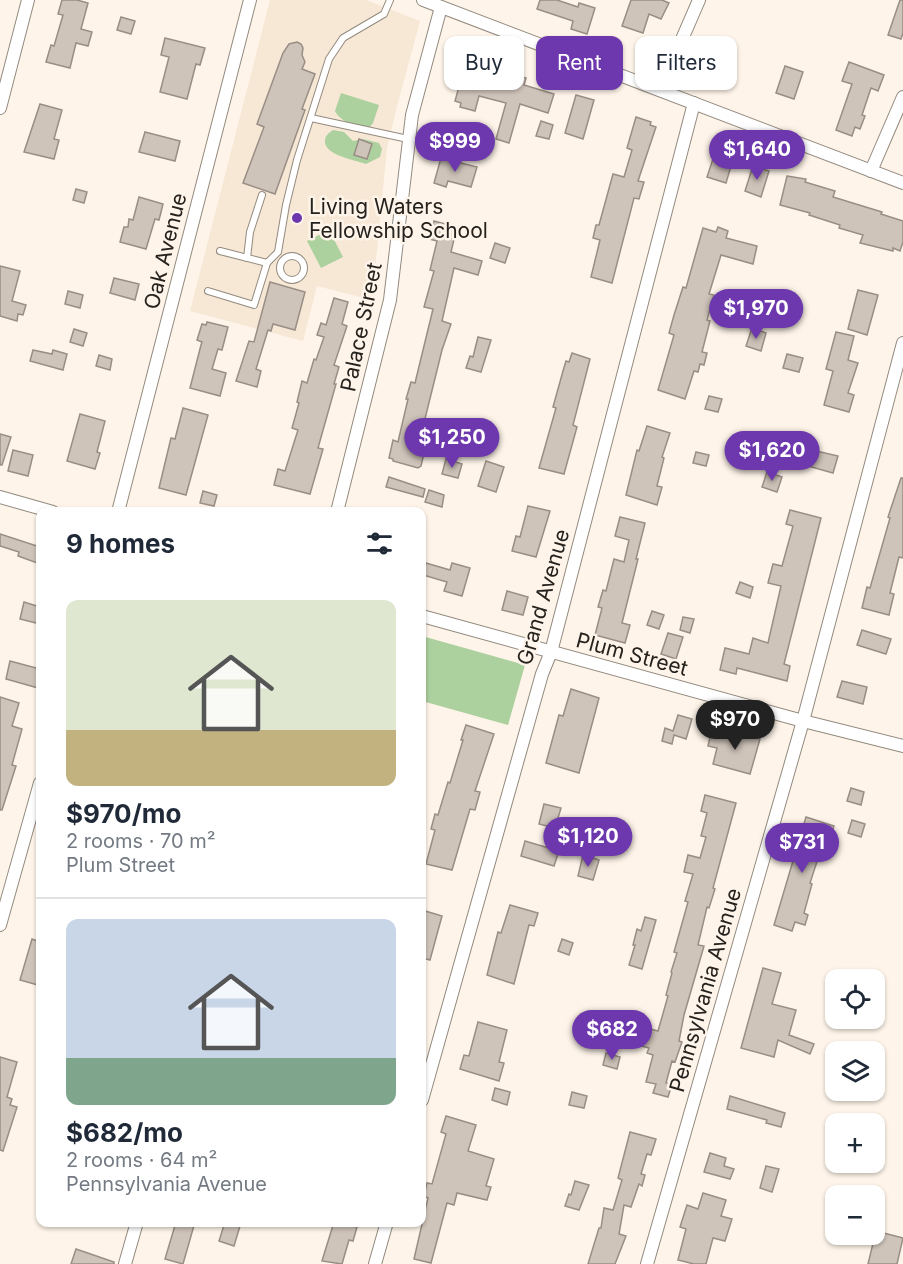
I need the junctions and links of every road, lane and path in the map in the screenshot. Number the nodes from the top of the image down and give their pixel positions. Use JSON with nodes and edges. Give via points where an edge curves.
{"nodes":[{"id":1,"x":28,"y":0,"type":"edge"},
{"id":2,"x":249,"y":0,"type":"edge"},
{"id":3,"x":390,"y":0,"type":"edge"},
{"id":4,"x":423,"y":0,"type":"edge"},
{"id":5,"x":699,"y":0,"type":"edge"},
{"id":6,"x":441,"y":7,"type":"junction"},
{"id":7,"x":683,"y":36,"type":"edge"},
{"id":8,"x":635,"y":81,"type":"edge"},
{"id":9,"x":660,"y":90,"type":"edge"},
{"id":10,"x":903,"y":97,"type":"edge"},
{"id":11,"x":694,"y":103,"type":"junction"},
{"id":12,"x":0,"y":108,"type":"edge"},
{"id":13,"x":311,"y":118,"type":"junction"},
{"id":14,"x":408,"y":140,"type":"junction"},
{"id":15,"x":871,"y":171,"type":"junction"},
{"id":16,"x":903,"y":183,"type":"edge"},
{"id":17,"x":262,"y":195,"type":"dead end"},
{"id":18,"x":220,"y":251,"type":"dead end"},
{"id":19,"x":278,"y":252,"type":"junction"},
{"id":20,"x":247,"y":258,"type":"junction"},
{"id":21,"x":283,"y":259,"type":"junction"},
{"id":22,"x":267,"y":262,"type":"junction"},
{"id":23,"x":208,"y":291,"type":"dead end"},
{"id":24,"x":903,"y":343,"type":"edge"},
{"id":25,"x":0,"y":497,"type":"edge"},
{"id":26,"x":36,"y":507,"type":"edge"},
{"id":27,"x":119,"y":507,"type":"edge"},
{"id":28,"x":339,"y":507,"type":"edge"},
{"id":29,"x":426,"y":617,"type":"edge"},
{"id":30,"x":551,"y":652,"type":"junction"},
{"id":31,"x":803,"y":721,"type":"junction"},
{"id":32,"x":903,"y":746,"type":"edge"},
{"id":33,"x":36,"y":797,"type":"edge"},
{"id":34,"x":0,"y":925,"type":"edge"},
{"id":35,"x":426,"y":1086,"type":"edge"},
{"id":36,"x":136,"y":1227,"type":"edge"},
{"id":37,"x":386,"y":1227,"type":"edge"},
{"id":38,"x":125,"y":1264,"type":"edge"},
{"id":39,"x":375,"y":1264,"type":"edge"},
{"id":40,"x":647,"y":1264,"type":"edge"}],
"edges":[{"from":1,"to":12,"type":"street"},
{"from":2,"to":27,"type":"street","name":"Oak Avenue"},
{"from":3,"to":13,"type":"lane","via":[[384,14],[343,38],[329,59]]},
{"from":4,"to":6,"type":"street"},
{"from":5,"to":7,"type":"street"},
{"from":6,"to":8,"type":"street"},
{"from":6,"to":14,"type":"street","name":"Palace Street"},
{"from":9,"to":11,"type":"street"},
{"from":10,"to":15,"type":"street"},
{"from":11,"to":15,"type":"street"},
{"from":11,"to":30,"type":"street","name":"Grand Avenue"},
{"from":13,"to":14,"type":"lane"},
{"from":13,"to":19,"type":"lane","via":[[286,206]]},
{"from":14,"to":28,"type":"street","name":"Palace Street","via":[[395,275]]},
{"from":15,"to":16,"type":"street"},
{"from":17,"to":20,"type":"lane","via":[[250,232]]},
{"from":18,"to":20,"type":"lane"},
{"from":19,"to":21,"type":"lane"},
{"from":19,"to":22,"type":"lane"},
{"from":20,"to":22,"type":"lane"},
{"from":21,"to":21,"type":"lane","via":[[279,268],[283,277],[291,281],[302,275],[302,260],[292,256]]},
{"from":22,"to":23,"type":"lane","via":[[254,305]]},
{"from":24,"to":31,"type":"street","name":"Pennsylvania Avenue"},
{"from":25,"to":26,"type":"street"},
{"from":29,"to":30,"type":"street","name":"Plum Street"},
{"from":30,"to":31,"type":"street","name":"Plum Street"},
{"from":30,"to":35,"type":"street","name":"Grand Avenue"},
{"from":31,"to":32,"type":"street","name":"Plum Street"},
{"from":31,"to":40,"type":"street","name":"Pennsylvania Avenue"},
{"from":33,"to":34,"type":"street"},
{"from":36,"to":38,"type":"street"},
{"from":37,"to":39,"type":"street"}]}
